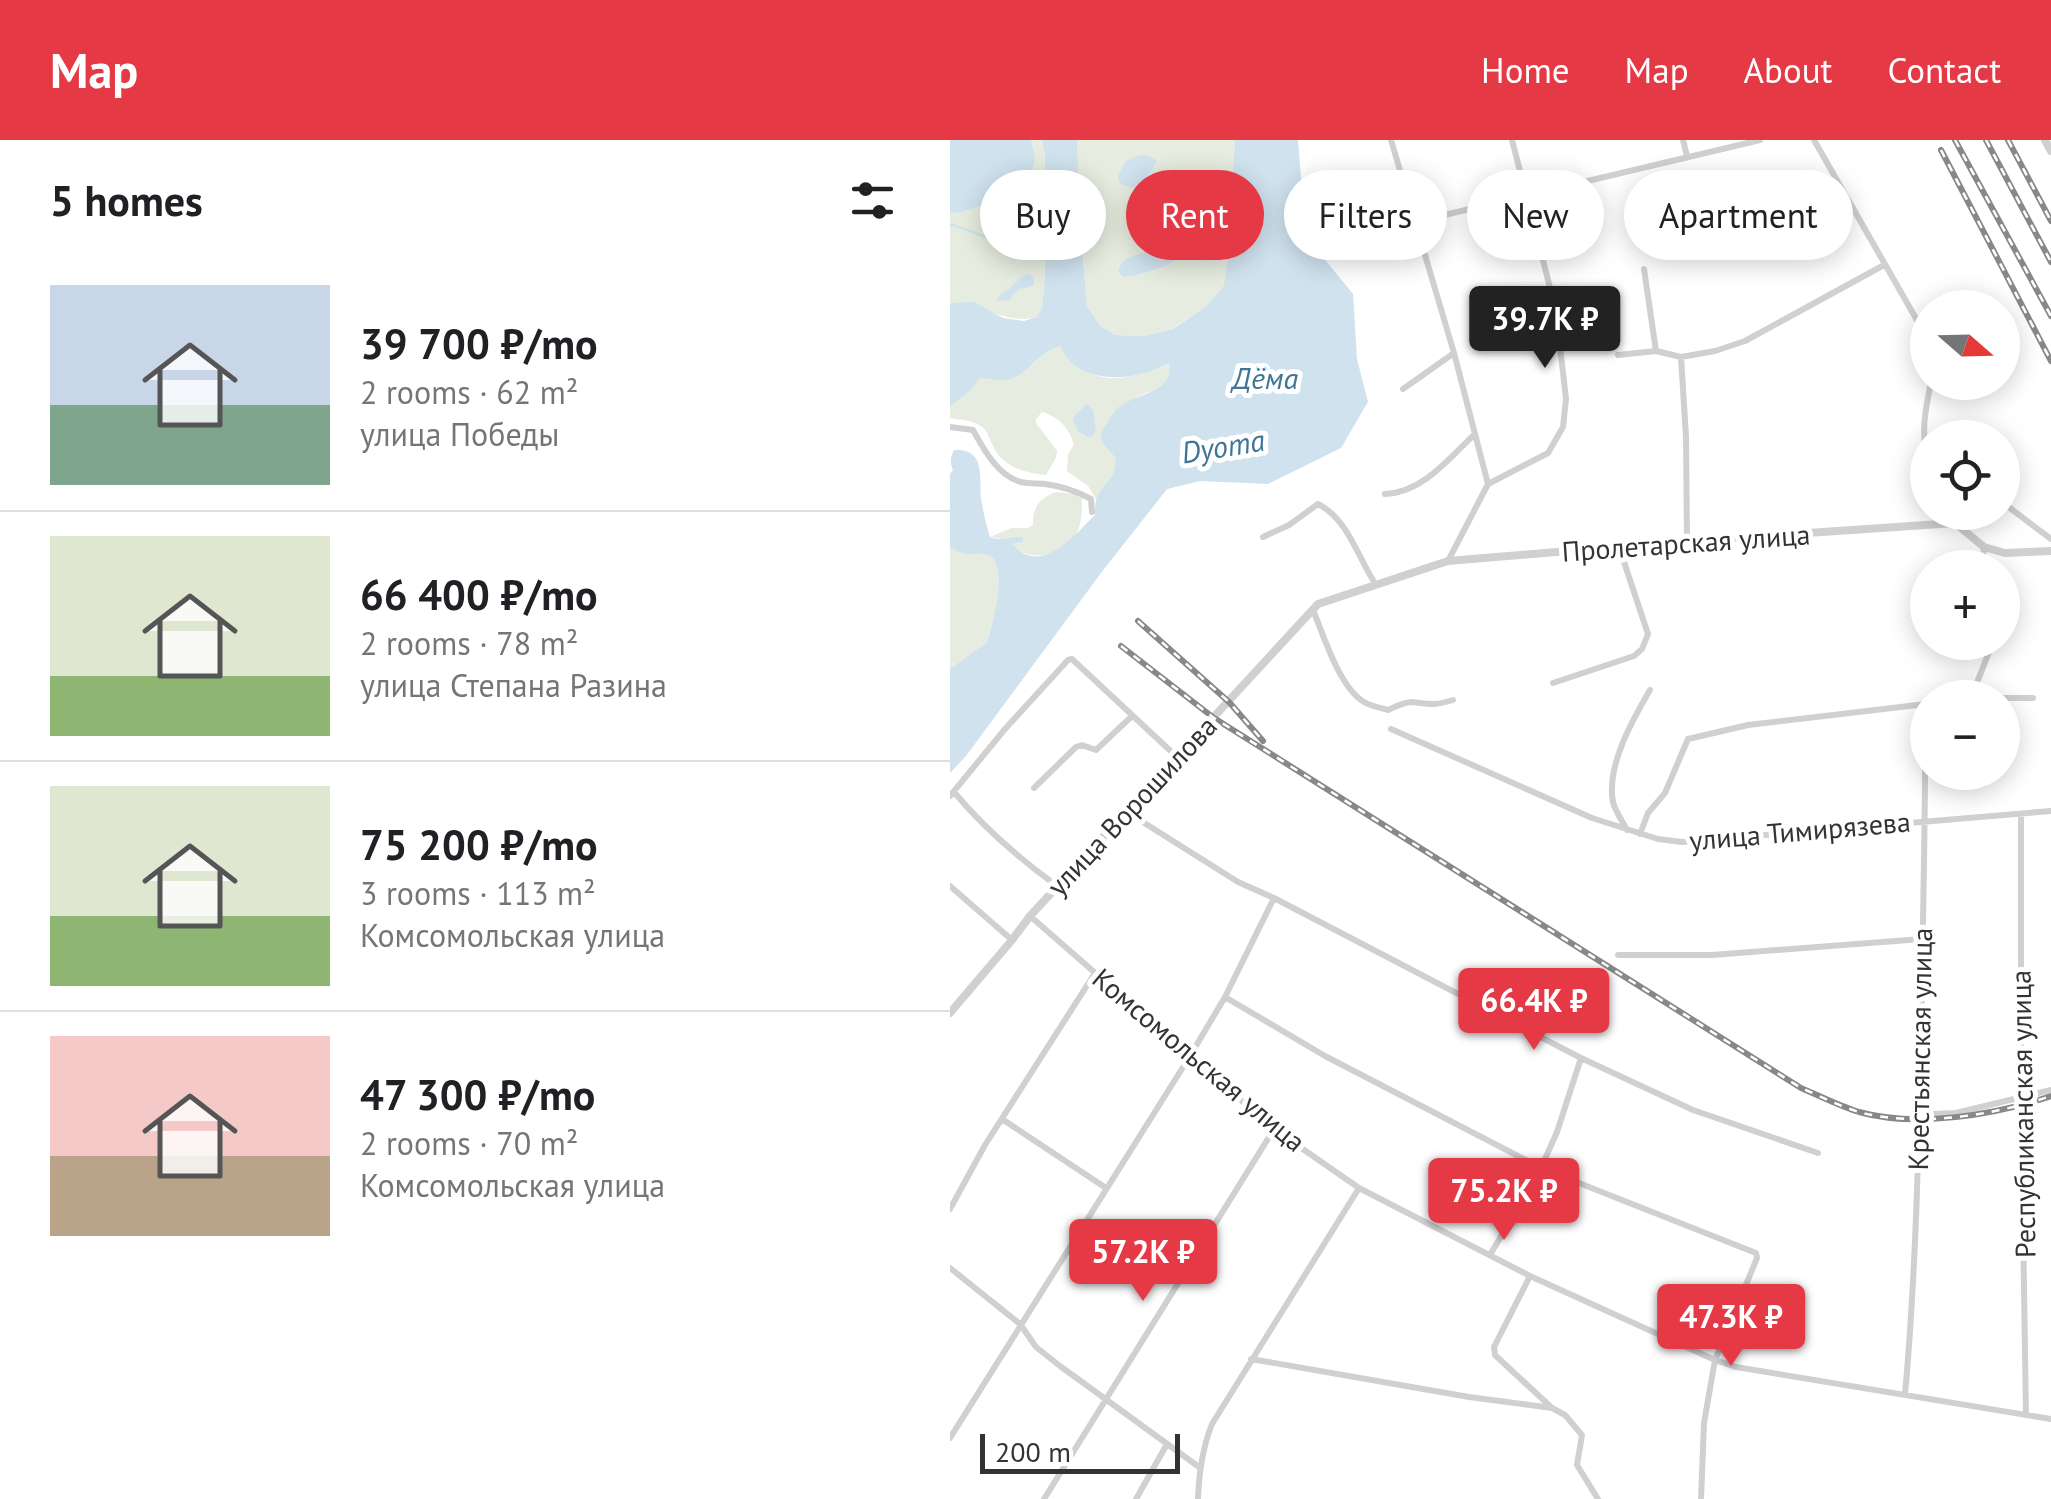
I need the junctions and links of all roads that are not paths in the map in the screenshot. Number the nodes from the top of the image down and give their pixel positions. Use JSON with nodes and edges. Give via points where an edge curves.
{"nodes":[{"id":1,"x":1390,"y":140,"type":"edge"},
{"id":2,"x":1512,"y":140,"type":"edge"},
{"id":3,"x":1683,"y":140,"type":"edge"},
{"id":4,"x":1760,"y":140,"type":"edge"},
{"id":5,"x":1814,"y":140,"type":"edge"},
{"id":6,"x":2046,"y":140,"type":"edge"},
{"id":7,"x":2051,"y":151,"type":"edge"},
{"id":8,"x":1687,"y":156,"type":"junction"},
{"id":9,"x":1399,"y":170,"type":"edge"},
{"id":10,"x":1520,"y":170,"type":"edge"},
{"id":11,"x":1604,"y":177,"type":"edge"},
{"id":12,"x":1426,"y":260,"type":"edge"},
{"id":13,"x":1543,"y":260,"type":"edge"},
{"id":14,"x":1884,"y":265,"type":"junction"},
{"id":15,"x":1644,"y":269,"type":"dead end"},
{"id":16,"x":1910,"y":309,"type":"edge"},
{"id":17,"x":1656,"y":351,"type":"junction"},
{"id":18,"x":1454,"y":353,"type":"junction"},
{"id":19,"x":1618,"y":355,"type":"dead end"},
{"id":20,"x":1681,"y":357,"type":"junction"},
{"id":21,"x":1403,"y":389,"type":"dead end"},
{"id":22,"x":950,"y":428,"type":"edge"},
{"id":23,"x":1476,"y":434,"type":"junction"},
{"id":24,"x":1488,"y":484,"type":"junction"},
{"id":25,"x":1385,"y":494,"type":"dead end"},
{"id":26,"x":1092,"y":512,"type":"dead end"},
{"id":27,"x":2020,"y":516,"type":"edge"},
{"id":28,"x":1910,"y":527,"type":"edge"},
{"id":29,"x":1963,"y":530,"type":"edge"},
{"id":30,"x":1263,"y":538,"type":"dead end"},
{"id":31,"x":2051,"y":539,"type":"edge"},
{"id":32,"x":1687,"y":542,"type":"junction"},
{"id":33,"x":1618,"y":547,"type":"junction"},
{"id":34,"x":1984,"y":547,"type":"junction"},
{"id":35,"x":1984,"y":550,"type":"edge"},
{"id":36,"x":2051,"y":552,"type":"edge"},
{"id":37,"x":1448,"y":561,"type":"junction"},
{"id":38,"x":1376,"y":585,"type":"junction"},
{"id":39,"x":1316,"y":607,"type":"junction"},
{"id":40,"x":1553,"y":683,"type":"dead end"},
{"id":41,"x":1650,"y":690,"type":"dead end"},
{"id":42,"x":2020,"y":698,"type":"edge"},
{"id":43,"x":2033,"y":698,"type":"dead end"},
{"id":44,"x":1453,"y":700,"type":"dead end"},
{"id":45,"x":1910,"y":706,"type":"edge"},
{"id":46,"x":1132,"y":716,"type":"junction"},
{"id":47,"x":1391,"y":729,"type":"dead end"},
{"id":48,"x":1177,"y":756,"type":"junction"},
{"id":49,"x":1034,"y":788,"type":"dead end"},
{"id":50,"x":1926,"y":790,"type":"edge"},
{"id":51,"x":952,"y":794,"type":"edge"},
{"id":52,"x":1127,"y":812,"type":"junction"},
{"id":53,"x":2051,"y":812,"type":"edge"},
{"id":54,"x":2021,"y":814,"type":"junction"},
{"id":55,"x":1926,"y":821,"type":"junction"},
{"id":56,"x":1628,"y":831,"type":"junction"},
{"id":57,"x":1640,"y":834,"type":"junction"},
{"id":58,"x":950,"y":886,"type":"edge"},
{"id":59,"x":1057,"y":886,"type":"junction"},
{"id":60,"x":1274,"y":898,"type":"junction"},
{"id":61,"x":1030,"y":916,"type":"junction"},
{"id":62,"x":1922,"y":939,"type":"junction"},
{"id":63,"x":1012,"y":940,"type":"junction"},
{"id":64,"x":1618,"y":955,"type":"dead end"},
{"id":65,"x":1095,"y":973,"type":"junction"},
{"id":66,"x":1225,"y":997,"type":"junction"},
{"id":67,"x":950,"y":1013,"type":"edge"},
{"id":68,"x":1190,"y":1056,"type":"junction"},
{"id":69,"x":1581,"y":1058,"type":"junction"},
{"id":70,"x":2051,"y":1090,"type":"edge"},
{"id":71,"x":2022,"y":1098,"type":"junction"},
{"id":72,"x":1920,"y":1103,"type":"junction"},
{"id":73,"x":1002,"y":1119,"type":"junction"},
{"id":74,"x":1274,"y":1129,"type":"junction"},
{"id":75,"x":1818,"y":1153,"type":"dead end"},
{"id":76,"x":1541,"y":1168,"type":"junction"},
{"id":77,"x":1106,"y":1188,"type":"junction"},
{"id":78,"x":1359,"y":1188,"type":"junction"},
{"id":79,"x":950,"y":1208,"type":"edge"},
{"id":80,"x":1490,"y":1256,"type":"junction"},
{"id":81,"x":950,"y":1268,"type":"edge"},
{"id":82,"x":1530,"y":1276,"type":"junction"},
{"id":83,"x":1020,"y":1324,"type":"junction"},
{"id":84,"x":1251,"y":1359,"type":"junction"},
{"id":85,"x":1715,"y":1360,"type":"junction"},
{"id":86,"x":1905,"y":1395,"type":"junction"},
{"id":87,"x":1104,"y":1400,"type":"junction"},
{"id":88,"x":1552,"y":1408,"type":"junction"},
{"id":89,"x":2026,"y":1415,"type":"junction"},
{"id":90,"x":2051,"y":1419,"type":"edge"},
{"id":91,"x":950,"y":1438,"type":"edge"},
{"id":92,"x":1167,"y":1444,"type":"junction"},
{"id":93,"x":1199,"y":1467,"type":"junction"},
{"id":94,"x":1044,"y":1499,"type":"edge"},
{"id":95,"x":1136,"y":1499,"type":"edge"},
{"id":96,"x":1198,"y":1499,"type":"edge"},
{"id":97,"x":1598,"y":1499,"type":"edge"},
{"id":98,"x":1701,"y":1499,"type":"edge"}],
"edges":[{"from":1,"to":9,"type":"street"},
{"from":2,"to":10,"type":"street"},
{"from":3,"to":8,"type":"street"},
{"from":4,"to":8,"type":"street"},
{"from":5,"to":14,"type":"street"},
{"from":6,"to":7,"type":"street"},
{"from":8,"to":11,"type":"street"},
{"from":12,"to":18,"type":"street"},
{"from":13,"to":24,"type":"street","via":[[1556,311],[1563,427],[1548,453]]},
{"from":14,"to":16,"type":"street"},
{"from":14,"to":20,"type":"street","via":[[1746,342]]},
{"from":15,"to":17,"type":"street"},
{"from":17,"to":19,"type":"street"},
{"from":17,"to":20,"type":"street"},
{"from":18,"to":21,"type":"street"},
{"from":18,"to":23,"type":"street"},
{"from":20,"to":32,"type":"street"},
{"from":22,"to":26,"type":"street","via":[[973,430],[998,468],[1014,479],[1076,490],[1090,499]]},
{"from":23,"to":24,"type":"street"},
{"from":23,"to":25,"type":"street","via":[[1420,485]]},
{"from":24,"to":37,"type":"street"},
{"from":27,"to":31,"type":"street"},
{"from":28,"to":32,"type":"street","name":"Пролетарская улица"},
{"from":29,"to":34,"type":"street"},
{"from":30,"to":38,"type":"street","via":[[1318,504],[1330,510]]},
{"from":32,"to":33,"type":"street","name":"Пролетарская улица"},
{"from":33,"to":37,"type":"street","name":"Пролетарская улица"},
{"from":33,"to":40,"type":"street","via":[[1646,643],[1634,656]]},
{"from":34,"to":35,"type":"street"},
{"from":34,"to":36,"type":"street"},
{"from":37,"to":38,"type":"street","name":"Пролетарская улица"},
{"from":38,"to":39,"type":"street","name":"Пролетарская улица"},
{"from":39,"to":44,"type":"street","via":[[1344,681],[1366,704],[1388,710]]},
{"from":39,"to":48,"type":"street","name":"улица Ворошилова"},
{"from":41,"to":56,"type":"street","via":[[1630,725],[1613,779],[1613,803]]},
{"from":42,"to":43,"type":"street"},
{"from":45,"to":57,"type":"street","via":[[1748,725],[1688,740]]},
{"from":46,"to":48,"type":"street"},
{"from":46,"to":49,"type":"street","via":[[1096,750],[1076,747]]},
{"from":46,"to":51,"type":"street","via":[[1068,660]]},
{"from":47,"to":56,"type":"street","name":"улица Тимирязева"},
{"from":48,"to":52,"type":"street","name":"улица Ворошилова"},
{"from":50,"to":55,"type":"street","name":"Крестьянская улица"},
{"from":51,"to":59,"type":"street"},
{"from":52,"to":59,"type":"street","name":"улица Ворошилова"},
{"from":52,"to":60,"type":"street"},
{"from":53,"to":54,"type":"street","name":"улица Тимирязева"},
{"from":54,"to":55,"type":"street","name":"улица Тимирязева"},
{"from":54,"to":71,"type":"street","name":"Республиканская улица"},
{"from":55,"to":57,"type":"street","name":"улица Тимирязева","via":[[1682,842]]},
{"from":55,"to":62,"type":"street","name":"Крестьянская улица"},
{"from":56,"to":57,"type":"street","name":"улица Тимирязева"},
{"from":58,"to":63,"type":"street"},
{"from":59,"to":61,"type":"street","name":"улица Ворошилова"},
{"from":60,"to":66,"type":"street"},
{"from":60,"to":69,"type":"street"},
{"from":61,"to":63,"type":"street","name":"улица Ворошилова"},
{"from":61,"to":65,"type":"street","name":"Комсомольская улица"},
{"from":62,"to":64,"type":"street"},
{"from":62,"to":72,"type":"street","name":"Крестьянская улица"},
{"from":63,"to":67,"type":"street","name":"улица Ворошилова"},
{"from":65,"to":68,"type":"street","name":"Комсомольская улица"},
{"from":65,"to":73,"type":"street"},
{"from":66,"to":68,"type":"street"},
{"from":66,"to":76,"type":"street"},
{"from":68,"to":74,"type":"street","name":"Комсомольская улица"},
{"from":68,"to":77,"type":"street"},
{"from":69,"to":75,"type":"street","via":[[1692,1110]]},
{"from":69,"to":76,"type":"street"},
{"from":70,"to":71,"type":"street"},
{"from":71,"to":72,"type":"street","via":[[1956,1113],[1932,1114]]},
{"from":71,"to":89,"type":"street","name":"Республиканская улица"},
{"from":72,"to":86,"type":"street","name":"Крестьянская улица"},
{"from":73,"to":77,"type":"street"},
{"from":73,"to":79,"type":"street"},
{"from":74,"to":78,"type":"street","name":"Комсомольская улица"},
{"from":74,"to":87,"type":"street"},
{"from":76,"to":80,"type":"street"},
{"from":76,"to":85,"type":"street","via":[[1756,1252]]},
{"from":77,"to":83,"type":"street"},
{"from":78,"to":80,"type":"street","name":"Комсомольская улица"},
{"from":78,"to":84,"type":"street"},
{"from":80,"to":82,"type":"street","name":"Комсомольская улица"},
{"from":81,"to":83,"type":"street"},
{"from":82,"to":85,"type":"street","name":"Комсомольская улица"},
{"from":82,"to":88,"type":"street","via":[[1495,1355]]},
{"from":83,"to":87,"type":"street","via":[[1036,1347]]},
{"from":83,"to":91,"type":"street"},
{"from":84,"to":88,"type":"street"},
{"from":84,"to":93,"type":"street","via":[[1212,1424]]},
{"from":85,"to":86,"type":"street","name":"Комсомольская улица"},
{"from":85,"to":98,"type":"street"},
{"from":86,"to":89,"type":"street","name":"Комсомольская улица"},
{"from":87,"to":92,"type":"street"},
{"from":87,"to":94,"type":"street"},
{"from":88,"to":97,"type":"street","via":[[1582,1435],[1577,1465]]},
{"from":89,"to":90,"type":"street","name":"Комсомольская улица"},
{"from":92,"to":93,"type":"street"},
{"from":92,"to":95,"type":"street"},
{"from":93,"to":96,"type":"street"}]}
